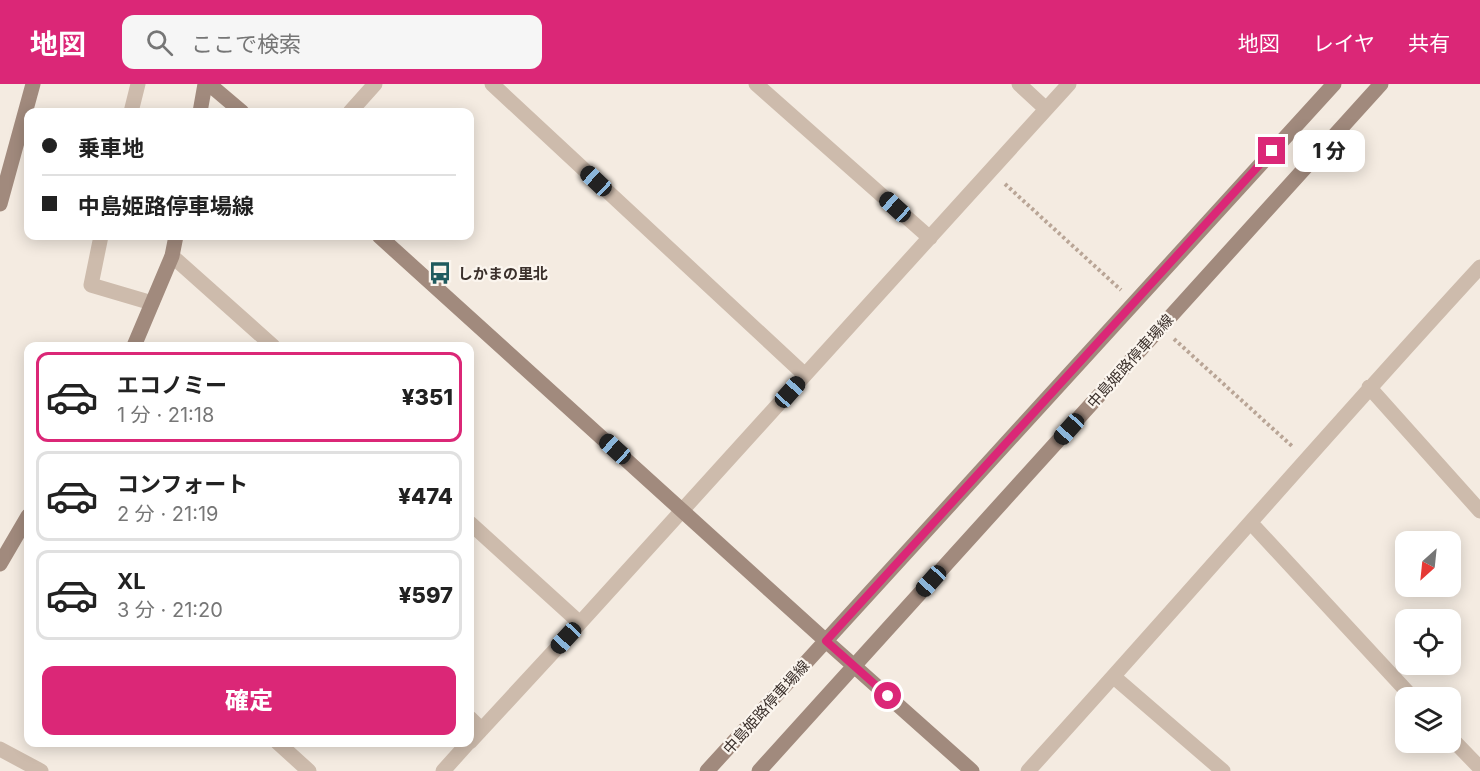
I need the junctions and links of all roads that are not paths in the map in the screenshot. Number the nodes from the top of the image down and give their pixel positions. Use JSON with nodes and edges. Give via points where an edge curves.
{"nodes":[{"id":1,"x":33,"y":84,"type":"edge"},
{"id":2,"x":138,"y":84,"type":"edge"},
{"id":3,"x":207,"y":84,"type":"edge"},
{"id":4,"x":375,"y":84,"type":"edge"},
{"id":5,"x":492,"y":84,"type":"edge"},
{"id":6,"x":756,"y":84,"type":"edge"},
{"id":7,"x":1019,"y":84,"type":"edge"},
{"id":8,"x":1069,"y":84,"type":"edge"},
{"id":9,"x":1334,"y":84,"type":"edge"},
{"id":10,"x":1382,"y":84,"type":"edge"},
{"id":11,"x":26,"y":108,"type":"edge"},
{"id":12,"x":132,"y":108,"type":"edge"},
{"id":13,"x":201,"y":108,"type":"edge"},
{"id":14,"x":237,"y":108,"type":"edge"},
{"id":15,"x":354,"y":108,"type":"edge"},
{"id":16,"x":1046,"y":109,"type":"junction"},
{"id":17,"x":24,"y":117,"type":"edge"},
{"id":18,"x":0,"y":204,"type":"edge"},
{"id":19,"x":930,"y":238,"type":"junction"},
{"id":20,"x":100,"y":240,"type":"edge"},
{"id":21,"x":175,"y":240,"type":"edge"},
{"id":22,"x":383,"y":240,"type":"edge"},
{"id":23,"x":172,"y":256,"type":"junction"},
{"id":24,"x":1480,"y":267,"type":"edge"},
{"id":25,"x":152,"y":303,"type":"junction"},
{"id":26,"x":136,"y":342,"type":"edge"},
{"id":27,"x":269,"y":342,"type":"edge"},
{"id":28,"x":805,"y":375,"type":"junction"},
{"id":29,"x":1369,"y":387,"type":"junction"},
{"id":30,"x":682,"y":510,"type":"junction"},
{"id":31,"x":1480,"y":511,"type":"edge"},
{"id":32,"x":1251,"y":523,"type":"junction"},
{"id":33,"x":24,"y":525,"type":"edge"},
{"id":34,"x":474,"y":527,"type":"edge"},
{"id":35,"x":0,"y":564,"type":"edge"},
{"id":36,"x":580,"y":623,"type":"junction"},
{"id":37,"x":826,"y":641,"type":"junction"},
{"id":38,"x":854,"y":666,"type":"junction"},
{"id":39,"x":1114,"y":677,"type":"junction"},
{"id":40,"x":1403,"y":687,"type":"edge"},
{"id":41,"x":474,"y":722,"type":"edge"},
{"id":42,"x":482,"y":729,"type":"junction"},
{"id":43,"x":474,"y":737,"type":"edge"},
{"id":44,"x":283,"y":747,"type":"edge"},
{"id":45,"x":465,"y":747,"type":"edge"},
{"id":46,"x":1461,"y":748,"type":"edge"},
{"id":47,"x":0,"y":749,"type":"edge"},
{"id":48,"x":1480,"y":768,"type":"edge"},
{"id":49,"x":41,"y":771,"type":"edge"},
{"id":50,"x":309,"y":771,"type":"edge"},
{"id":51,"x":443,"y":771,"type":"edge"},
{"id":52,"x":708,"y":771,"type":"edge"},
{"id":53,"x":759,"y":771,"type":"edge"},
{"id":54,"x":972,"y":771,"type":"edge"},
{"id":55,"x":1029,"y":771,"type":"edge"},
{"id":56,"x":1223,"y":771,"type":"edge"}],
"edges":[{"from":1,"to":11,"type":"main road"},
{"from":2,"to":12,"type":"street"},
{"from":3,"to":13,"type":"main road"},
{"from":3,"to":14,"type":"main road"},
{"from":4,"to":15,"type":"street"},
{"from":5,"to":28,"type":"street"},
{"from":6,"to":19,"type":"street"},
{"from":7,"to":16,"type":"street"},
{"from":8,"to":16,"type":"street"},
{"from":9,"to":37,"type":"main road","name":"中島姫路停車場線"},
{"from":10,"to":38,"type":"main road","name":"中島姫路停車場線"},
{"from":16,"to":19,"type":"street"},
{"from":17,"to":18,"type":"main road"},
{"from":19,"to":28,"type":"street"},
{"from":20,"to":25,"type":"street","via":[[92,285]]},
{"from":21,"to":23,"type":"main road"},
{"from":22,"to":30,"type":"main road"},
{"from":23,"to":25,"type":"main road"},
{"from":23,"to":27,"type":"street"},
{"from":24,"to":29,"type":"street"},
{"from":25,"to":26,"type":"main road"},
{"from":28,"to":30,"type":"street"},
{"from":29,"to":31,"type":"street"},
{"from":29,"to":32,"type":"street"},
{"from":30,"to":36,"type":"street"},
{"from":30,"to":37,"type":"main road"},
{"from":32,"to":39,"type":"street"},
{"from":32,"to":40,"type":"street"},
{"from":33,"to":35,"type":"main road"},
{"from":34,"to":36,"type":"street"},
{"from":36,"to":42,"type":"street"},
{"from":37,"to":38,"type":"main road"},
{"from":37,"to":52,"type":"main road","name":"中島姫路停車場線"},
{"from":38,"to":53,"type":"main road","name":"中島姫路停車場線"},
{"from":38,"to":54,"type":"main road"},
{"from":39,"to":55,"type":"street"},
{"from":39,"to":56,"type":"street"},
{"from":41,"to":42,"type":"street"},
{"from":42,"to":43,"type":"street"},
{"from":44,"to":50,"type":"street"},
{"from":45,"to":51,"type":"street"},
{"from":46,"to":48,"type":"street"},
{"from":47,"to":49,"type":"street"}]}
